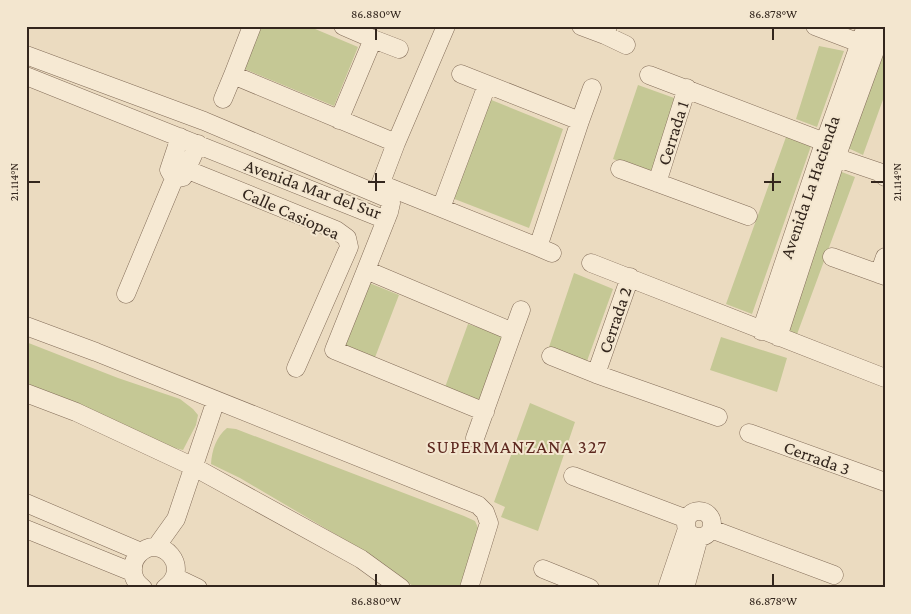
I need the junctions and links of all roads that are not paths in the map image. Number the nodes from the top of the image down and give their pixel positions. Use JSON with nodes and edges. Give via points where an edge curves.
{"nodes":[{"id":1,"x":252,"y":26,"type":"edge"},
{"id":2,"x":343,"y":26,"type":"edge"},
{"id":3,"x":446,"y":26,"type":"edge"},
{"id":4,"x":581,"y":26,"type":"edge"},
{"id":5,"x":814,"y":26,"type":"edge"},
{"id":6,"x":866,"y":26,"type":"edge"},
{"id":7,"x":884,"y":26,"type":"edge"},
{"id":8,"x":607,"y":31,"type":"edge"},
{"id":9,"x":373,"y":39,"type":"junction"},
{"id":10,"x":626,"y":44,"type":"dead end"},
{"id":11,"x":868,"y":47,"type":"junction"},
{"id":12,"x":399,"y":49,"type":"dead end"},
{"id":13,"x":26,"y":55,"type":"edge"},
{"id":14,"x":461,"y":74,"type":"dead end"},
{"id":15,"x":233,"y":75,"type":"junction"},
{"id":16,"x":649,"y":75,"type":"dead end"},
{"id":17,"x":26,"y":76,"type":"edge"},
{"id":18,"x":487,"y":85,"type":"junction"},
{"id":19,"x":592,"y":88,"type":"dead end"},
{"id":20,"x":687,"y":88,"type":"junction"},
{"id":21,"x":223,"y":99,"type":"dead end"},
{"id":22,"x":180,"y":112,"type":"junction"},
{"id":23,"x":339,"y":120,"type":"junction"},
{"id":24,"x":580,"y":121,"type":"junction"},
{"id":25,"x":175,"y":136,"type":"junction"},
{"id":26,"x":396,"y":143,"type":"junction"},
{"id":27,"x":198,"y":144,"type":"junction"},
{"id":28,"x":831,"y":150,"type":"junction"},
{"id":29,"x":620,"y":169,"type":"dead end"},
{"id":30,"x":181,"y":174,"type":"junction"},
{"id":31,"x":885,"y":177,"type":"edge"},
{"id":32,"x":657,"y":183,"type":"junction"},
{"id":33,"x":379,"y":188,"type":"junction"},
{"id":34,"x":441,"y":208,"type":"junction"},
{"id":35,"x":748,"y":216,"type":"dead end"},
{"id":36,"x":386,"y":220,"type":"junction"},
{"id":37,"x":832,"y":257,"type":"dead end"},
{"id":38,"x":885,"y":257,"type":"edge"},
{"id":39,"x":591,"y":263,"type":"dead end"},
{"id":40,"x":366,"y":270,"type":"junction"},
{"id":41,"x":882,"y":275,"type":"edge"},
{"id":42,"x":630,"y":277,"type":"junction"},
{"id":43,"x":126,"y":294,"type":"dead end"},
{"id":44,"x":521,"y":310,"type":"dead end"},
{"id":45,"x":26,"y":326,"type":"edge"},
{"id":46,"x":761,"y":330,"type":"junction"},
{"id":47,"x":513,"y":332,"type":"junction"},
{"id":48,"x":778,"y":337,"type":"junction"},
{"id":49,"x":551,"y":356,"type":"dead end"},
{"id":50,"x":296,"y":368,"type":"dead end"},
{"id":51,"x":596,"y":374,"type":"junction"},
{"id":52,"x":885,"y":378,"type":"edge"},
{"id":53,"x":26,"y":393,"type":"edge"},
{"id":54,"x":216,"y":400,"type":"junction"},
{"id":55,"x":485,"y":412,"type":"junction"},
{"id":56,"x":718,"y":417,"type":"dead end"},
{"id":57,"x":749,"y":433,"type":"dead end"},
{"id":58,"x":475,"y":438,"type":"dead end"},
{"id":59,"x":194,"y":467,"type":"junction"},
{"id":60,"x":573,"y":476,"type":"dead end"},
{"id":61,"x":885,"y":482,"type":"edge"},
{"id":62,"x":26,"y":503,"type":"edge"},
{"id":63,"x":176,"y":519,"type":"junction"},
{"id":64,"x":26,"y":529,"type":"edge"},
{"id":65,"x":696,"y":529,"type":"junction"},
{"id":66,"x":148,"y":550,"type":"junction"},
{"id":67,"x":173,"y":559,"type":"junction"},
{"id":68,"x":543,"y":568,"type":"dead end"},
{"id":69,"x":132,"y":572,"type":"junction"},
{"id":70,"x":834,"y":575,"type":"dead end"},
{"id":71,"x":170,"y":582,"type":"edge"},
{"id":72,"x":143,"y":588,"type":"edge"},
{"id":73,"x":198,"y":588,"type":"edge"},
{"id":74,"x":401,"y":588,"type":"edge"},
{"id":75,"x":469,"y":588,"type":"edge"},
{"id":76,"x":590,"y":588,"type":"edge"},
{"id":77,"x":667,"y":588,"type":"edge"},
{"id":78,"x":685,"y":588,"type":"edge"}],
"edges":[{"from":1,"to":15,"type":"street"},
{"from":2,"to":9,"type":"street"},
{"from":3,"to":26,"type":"street"},
{"from":4,"to":8,"type":"street"},
{"from":5,"to":11,"type":"street"},
{"from":6,"to":11,"type":"street","name":"Avenida La Hacienda"},
{"from":7,"to":11,"type":"street"},
{"from":8,"to":10,"type":"street"},
{"from":9,"to":12,"type":"street"},
{"from":9,"to":23,"type":"street"},
{"from":11,"to":28,"type":"street","name":"Avenida La Hacienda"},
{"from":13,"to":22,"type":"street","name":"Avenida Mar del Sur"},
{"from":14,"to":18,"type":"street"},
{"from":15,"to":21,"type":"street"},
{"from":15,"to":23,"type":"street"},
{"from":16,"to":20,"type":"street"},
{"from":17,"to":25,"type":"street","name":"Avenida Mar del Sur"},
{"from":18,"to":24,"type":"street"},
{"from":18,"to":34,"type":"street"},
{"from":19,"to":24,"type":"street"},
{"from":20,"to":28,"type":"street","name":"Cerrada 1"},
{"from":20,"to":32,"type":"street","name":"Cerrada 1"},
{"from":22,"to":25,"type":"street"},
{"from":22,"to":33,"type":"street","name":"Avenida Mar del Sur"},
{"from":23,"to":26,"type":"street"},
{"from":24,"to":34,"type":"street","via":[[545,250]]},
{"from":25,"to":27,"type":"street","name":"Avenida Mar del Sur"},
{"from":25,"to":30,"type":"street","via":[[169,170]]},
{"from":26,"to":33,"type":"street"},
{"from":27,"to":30,"type":"street"},
{"from":27,"to":36,"type":"street","name":"Avenida Mar del Sur"},
{"from":28,"to":31,"type":"street","name":"Cerrada 1"},
{"from":28,"to":46,"type":"street","name":"Avenida La Hacienda"},
{"from":28,"to":48,"type":"street"},
{"from":29,"to":32,"type":"street"},
{"from":30,"to":43,"type":"street"},
{"from":30,"to":50,"type":"street","name":"Calle Casiopea","via":[[336,230],[347,238],[348,247]]},
{"from":32,"to":35,"type":"street","name":"Cerrada 1"},
{"from":33,"to":34,"type":"street"},
{"from":33,"to":36,"type":"street","name":"Avenida Mar del Sur","via":[[389,198]]},
{"from":36,"to":40,"type":"street"},
{"from":37,"to":41,"type":"street"},
{"from":38,"to":41,"type":"street"},
{"from":39,"to":42,"type":"street"},
{"from":40,"to":47,"type":"street"},
{"from":40,"to":55,"type":"street","via":[[334,350]]},
{"from":42,"to":46,"type":"street","name":"Cerrada 2"},
{"from":42,"to":51,"type":"street","name":"Cerrada 2"},
{"from":44,"to":47,"type":"street"},
{"from":45,"to":54,"type":"street"},
{"from":46,"to":48,"type":"street"},
{"from":47,"to":55,"type":"street"},
{"from":48,"to":52,"type":"street"},
{"from":49,"to":51,"type":"street"},
{"from":51,"to":56,"type":"street","name":"Cerrada 2"},
{"from":53,"to":59,"type":"street","via":[[76,412]]},
{"from":54,"to":59,"type":"street"},
{"from":54,"to":75,"type":"street","via":[[478,505],[489,523]]},
{"from":55,"to":58,"type":"street"},
{"from":57,"to":61,"type":"street","name":"Cerrada 3"},
{"from":59,"to":63,"type":"street"},
{"from":59,"to":74,"type":"street","via":[[361,559]]},
{"from":60,"to":65,"type":"street"},
{"from":62,"to":66,"type":"street"},
{"from":63,"to":66,"type":"street"},
{"from":63,"to":67,"type":"street"},
{"from":64,"to":69,"type":"street"},
{"from":65,"to":70,"type":"street"},
{"from":65,"to":77,"type":"street"},
{"from":65,"to":78,"type":"street"},
{"from":66,"to":67,"type":"street","via":[[166,551]]},
{"from":66,"to":69,"type":"street","via":[[133,564]]},
{"from":67,"to":71,"type":"street","via":[[176,571]]},
{"from":68,"to":76,"type":"street"},
{"from":69,"to":72,"type":"street"},
{"from":71,"to":73,"type":"street"}]}
